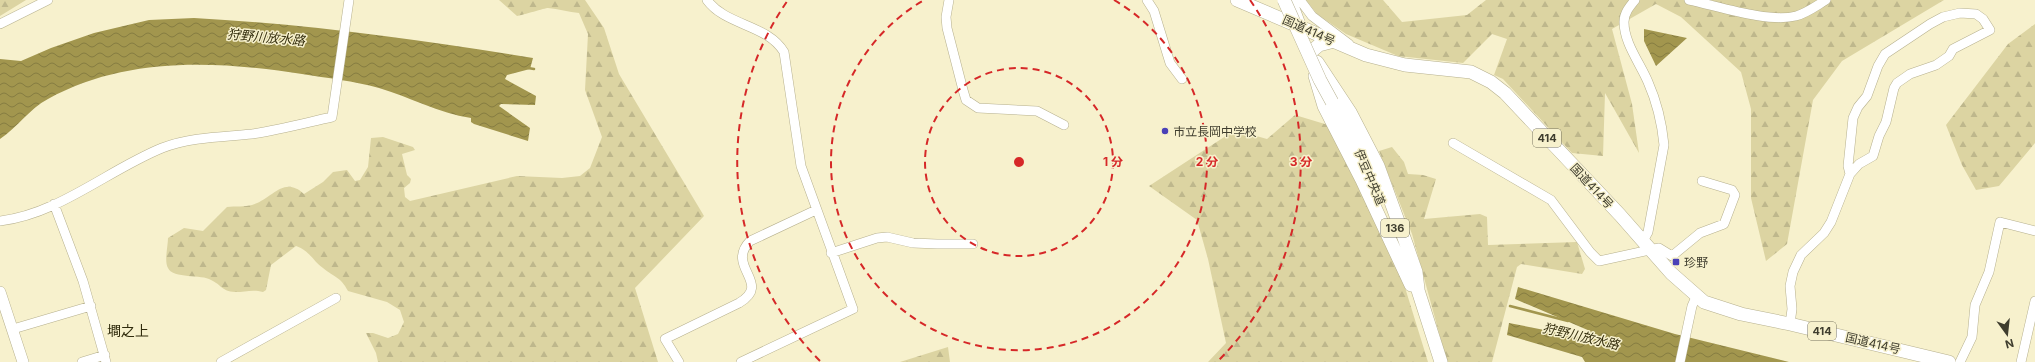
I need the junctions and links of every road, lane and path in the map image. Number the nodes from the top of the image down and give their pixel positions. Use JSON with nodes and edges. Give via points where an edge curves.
{"nodes":[{"id":1,"x":48,"y":0,"type":"edge"},
{"id":2,"x":708,"y":0,"type":"edge"},
{"id":3,"x":949,"y":0,"type":"edge"},
{"id":4,"x":1147,"y":0,"type":"edge"},
{"id":5,"x":1237,"y":0,"type":"edge"},
{"id":6,"x":1242,"y":0,"type":"edge"},
{"id":7,"x":1278,"y":0,"type":"edge"},
{"id":8,"x":1284,"y":0,"type":"edge"},
{"id":9,"x":1289,"y":0,"type":"edge"},
{"id":10,"x":1292,"y":0,"type":"edge"},
{"id":11,"x":1300,"y":0,"type":"edge"},
{"id":12,"x":1635,"y":0,"type":"edge"},
{"id":13,"x":1689,"y":0,"type":"edge"},
{"id":14,"x":1826,"y":0,"type":"edge"},
{"id":15,"x":349,"y":2,"type":"edge"},
{"id":16,"x":1288,"y":21,"type":"junction"},
{"id":17,"x":0,"y":24,"type":"edge"},
{"id":18,"x":1302,"y":27,"type":"junction"},
{"id":19,"x":1334,"y":41,"type":"junction"},
{"id":20,"x":1312,"y":51,"type":"junction"},
{"id":21,"x":1357,"y":51,"type":"junction"},
{"id":22,"x":1182,"y":79,"type":"dead end"},
{"id":23,"x":1334,"y":101,"type":"junction"},
{"id":24,"x":1064,"y":125,"type":"dead end"},
{"id":25,"x":1453,"y":142,"type":"dead end"},
{"id":26,"x":1850,"y":174,"type":"junction"},
{"id":27,"x":1702,"y":181,"type":"dead end"},
{"id":28,"x":54,"y":204,"type":"junction"},
{"id":29,"x":816,"y":210,"type":"junction"},
{"id":30,"x":0,"y":221,"type":"edge"},
{"id":31,"x":2035,"y":231,"type":"edge"},
{"id":32,"x":973,"y":244,"type":"dead end"},
{"id":33,"x":1647,"y":245,"type":"junction"},
{"id":34,"x":831,"y":253,"type":"junction"},
{"id":35,"x":1415,"y":287,"type":"junction"},
{"id":36,"x":0,"y":292,"type":"edge"},
{"id":37,"x":1696,"y":297,"type":"junction"},
{"id":38,"x":336,"y":298,"type":"dead end"},
{"id":39,"x":2035,"y":301,"type":"edge"},
{"id":40,"x":91,"y":306,"type":"junction"},
{"id":41,"x":1790,"y":324,"type":"junction"},
{"id":42,"x":13,"y":329,"type":"junction"},
{"id":43,"x":106,"y":359,"type":"edge"},
{"id":44,"x":23,"y":362,"type":"edge"},
{"id":45,"x":82,"y":362,"type":"edge"},
{"id":46,"x":221,"y":362,"type":"edge"},
{"id":47,"x":679,"y":362,"type":"edge"},
{"id":48,"x":741,"y":362,"type":"edge"},
{"id":49,"x":1436,"y":362,"type":"edge"},
{"id":50,"x":1441,"y":362,"type":"edge"},
{"id":51,"x":1680,"y":362,"type":"edge"},
{"id":52,"x":1950,"y":362,"type":"edge"},
{"id":53,"x":1960,"y":362,"type":"edge"},
{"id":54,"x":2021,"y":362,"type":"edge"}],
"edges":[{"from":1,"to":17,"type":"street"},
{"from":2,"to":29,"type":"street","via":[[719,12],[772,38],[784,52],[801,166]]},
{"from":3,"to":24,"type":"street","via":[[947,28],[963,90],[970,104],[978,108],[1037,111]]},
{"from":4,"to":22,"type":"street","via":[[1154,11],[1170,63]]},
{"from":5,"to":6,"type":"street"},
{"from":5,"to":16,"type":"highway","name":"国道414号","number":"414"},
{"from":7,"to":16,"type":"street"},
{"from":8,"to":23,"type":"highway","name":"伊豆中央道","number":"136","bridge":true,"via":[[1320,80]]},
{"from":9,"to":23,"type":"highway","name":"伊豆中央道","number":"136"},
{"from":10,"to":18,"type":"street"},
{"from":11,"to":21,"type":"street","via":[[1312,16]]},
{"from":12,"to":33,"type":"street","via":[[1627,9],[1624,20],[1625,33],[1648,83],[1663,133],[1664,145]]},
{"from":13,"to":14,"type":"street","via":[[1761,16],[1781,17],[1795,16],[1812,10]]},
{"from":15,"to":28,"type":"street","via":[[332,117],[284,129],[183,141],[162,148]]},
{"from":16,"to":18,"type":"highway","name":"国道414号","number":"414"},
{"from":16,"to":35,"type":"highway","via":[[1312,68],[1324,106]]},
{"from":18,"to":19,"type":"highway","name":"国道414号","number":"414"},
{"from":18,"to":20,"type":"highway"},
{"from":19,"to":20,"type":"highway","via":[[1319,45]]},
{"from":19,"to":21,"type":"highway","name":"国道414号","number":"414"},
{"from":20,"to":35,"type":"highway","via":[[1327,79],[1350,112],[1378,166],[1416,272]]},
{"from":21,"to":33,"type":"highway","name":"国道414号","number":"414","via":[[1405,65],[1471,72],[1491,82],[1505,93]]},
{"from":23,"to":35,"type":"highway","name":"伊豆中央道","number":"136","via":[[1361,155]]},
{"from":25,"to":33,"type":"street","via":[[1551,200],[1590,252],[1599,260]]},
{"from":26,"to":26,"type":"street","via":[[1859,164],[1873,156],[1897,83],[1910,74],[1936,65],[1949,56],[1953,49],[1990,30],[1983,19],[1976,14],[1960,13],[1943,17],[1885,54],[1867,96],[1853,118],[1848,166]]},
{"from":26,"to":41,"type":"street","via":[[1831,222],[1824,233],[1801,255],[1793,272],[1790,286]]},
{"from":27,"to":33,"type":"street","via":[[1732,190],[1735,194],[1724,224],[1700,233],[1672,256],[1660,248]]},
{"from":28,"to":30,"type":"street"},
{"from":28,"to":40,"type":"street"},
{"from":29,"to":34,"type":"street"},
{"from":29,"to":47,"type":"street","via":[[750,241],[743,251],[742,263],[751,280],[752,291],[745,299],[665,339]]},
{"from":31,"to":53,"type":"street","via":[[2000,222],[1989,272],[1975,305],[1972,337]]},
{"from":32,"to":34,"type":"street","via":[[921,243],[887,237]]},
{"from":33,"to":37,"type":"highway","name":"国道414号","number":"414"},
{"from":34,"to":48,"type":"street","via":[[853,309]]},
{"from":35,"to":49,"type":"highway","name":"伊豆中央道","number":"136"},
{"from":35,"to":50,"type":"highway","name":"伊豆中央道","number":"136"},
{"from":36,"to":42,"type":"main road"},
{"from":37,"to":41,"type":"highway","name":"国道414号","number":"414","via":[[1727,311]]},
{"from":37,"to":51,"type":"street"},
{"from":38,"to":46,"type":"street"},
{"from":39,"to":54,"type":"street"},
{"from":40,"to":42,"type":"street"},
{"from":40,"to":43,"type":"street"},
{"from":41,"to":52,"type":"highway","name":"国道414号","number":"414"},
{"from":42,"to":44,"type":"main road"},
{"from":43,"to":45,"type":"street"}]}
